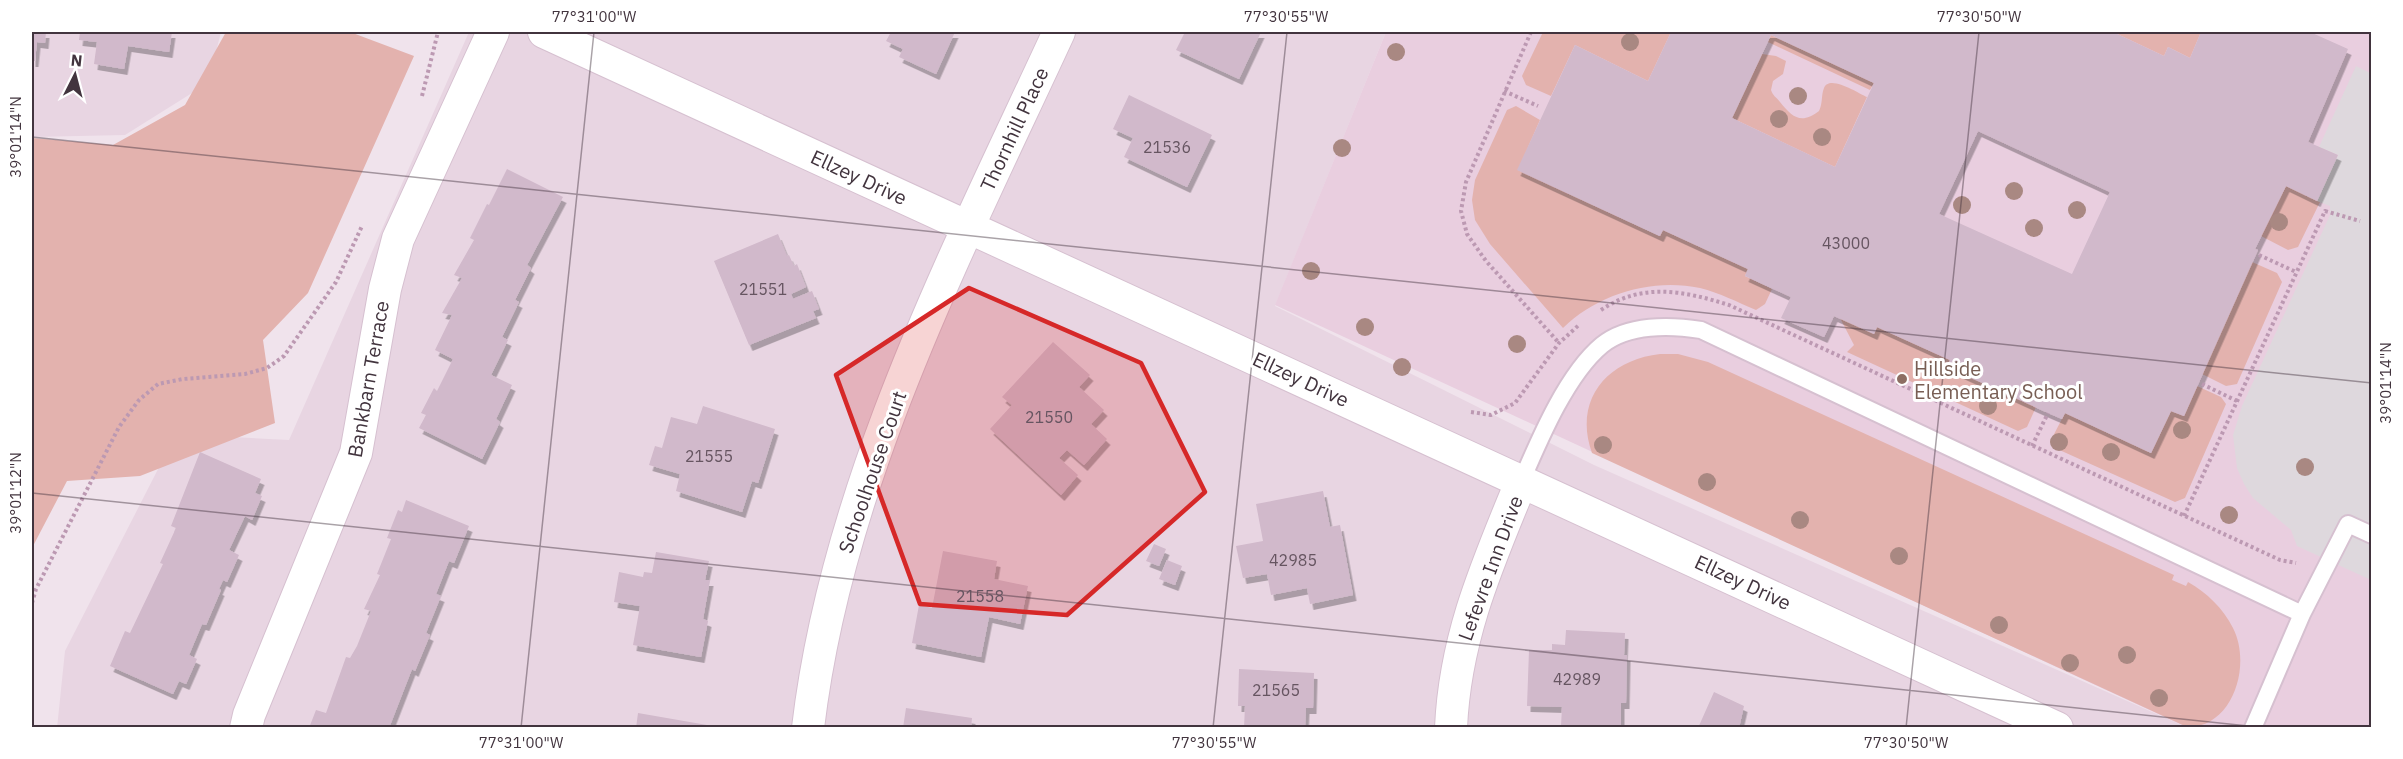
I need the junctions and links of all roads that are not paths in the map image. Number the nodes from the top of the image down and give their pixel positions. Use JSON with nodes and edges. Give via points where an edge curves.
{"nodes":[{"id":1,"x":493,"y":32,"type":"edge"},
{"id":2,"x":544,"y":32,"type":"edge"},
{"id":3,"x":1059,"y":32,"type":"edge"},
{"id":4,"x":969,"y":227,"type":"junction"},
{"id":5,"x":1522,"y":480,"type":"junction"},
{"id":6,"x":2372,"y":535,"type":"edge"},
{"id":7,"x":2302,"y":614,"type":"junction"},
{"id":8,"x":246,"y":728,"type":"edge"},
{"id":9,"x":808,"y":728,"type":"edge"},
{"id":10,"x":1451,"y":728,"type":"edge"},
{"id":11,"x":2057,"y":728,"type":"edge"},
{"id":12,"x":2253,"y":728,"type":"edge"}],
"edges":[{"from":1,"to":8,"type":"street","name":"Bankbarn Terrace","via":[[398,239],[385,289],[356,453]]},
{"from":2,"to":4,"type":"street","name":"Ellzey Drive"},
{"from":3,"to":4,"type":"street","name":"Thornhill Place"},
{"from":4,"to":5,"type":"street","name":"Ellzey Drive"},
{"from":4,"to":9,"type":"street","name":"Schoolhouse Court","via":[[882,430],[850,529],[819,657]]},
{"from":5,"to":7,"type":"lane","via":[[1557,407],[1586,362],[1603,344],[1633,332],[1674,326],[1701,330]]},
{"from":5,"to":10,"type":"street","name":"Lefevre Inn Drive","via":[[1474,597],[1459,652]]},
{"from":5,"to":11,"type":"street","name":"Ellzey Drive"},
{"from":6,"to":7,"type":"lane","via":[[2348,524]]},
{"from":7,"to":12,"type":"lane"}]}
